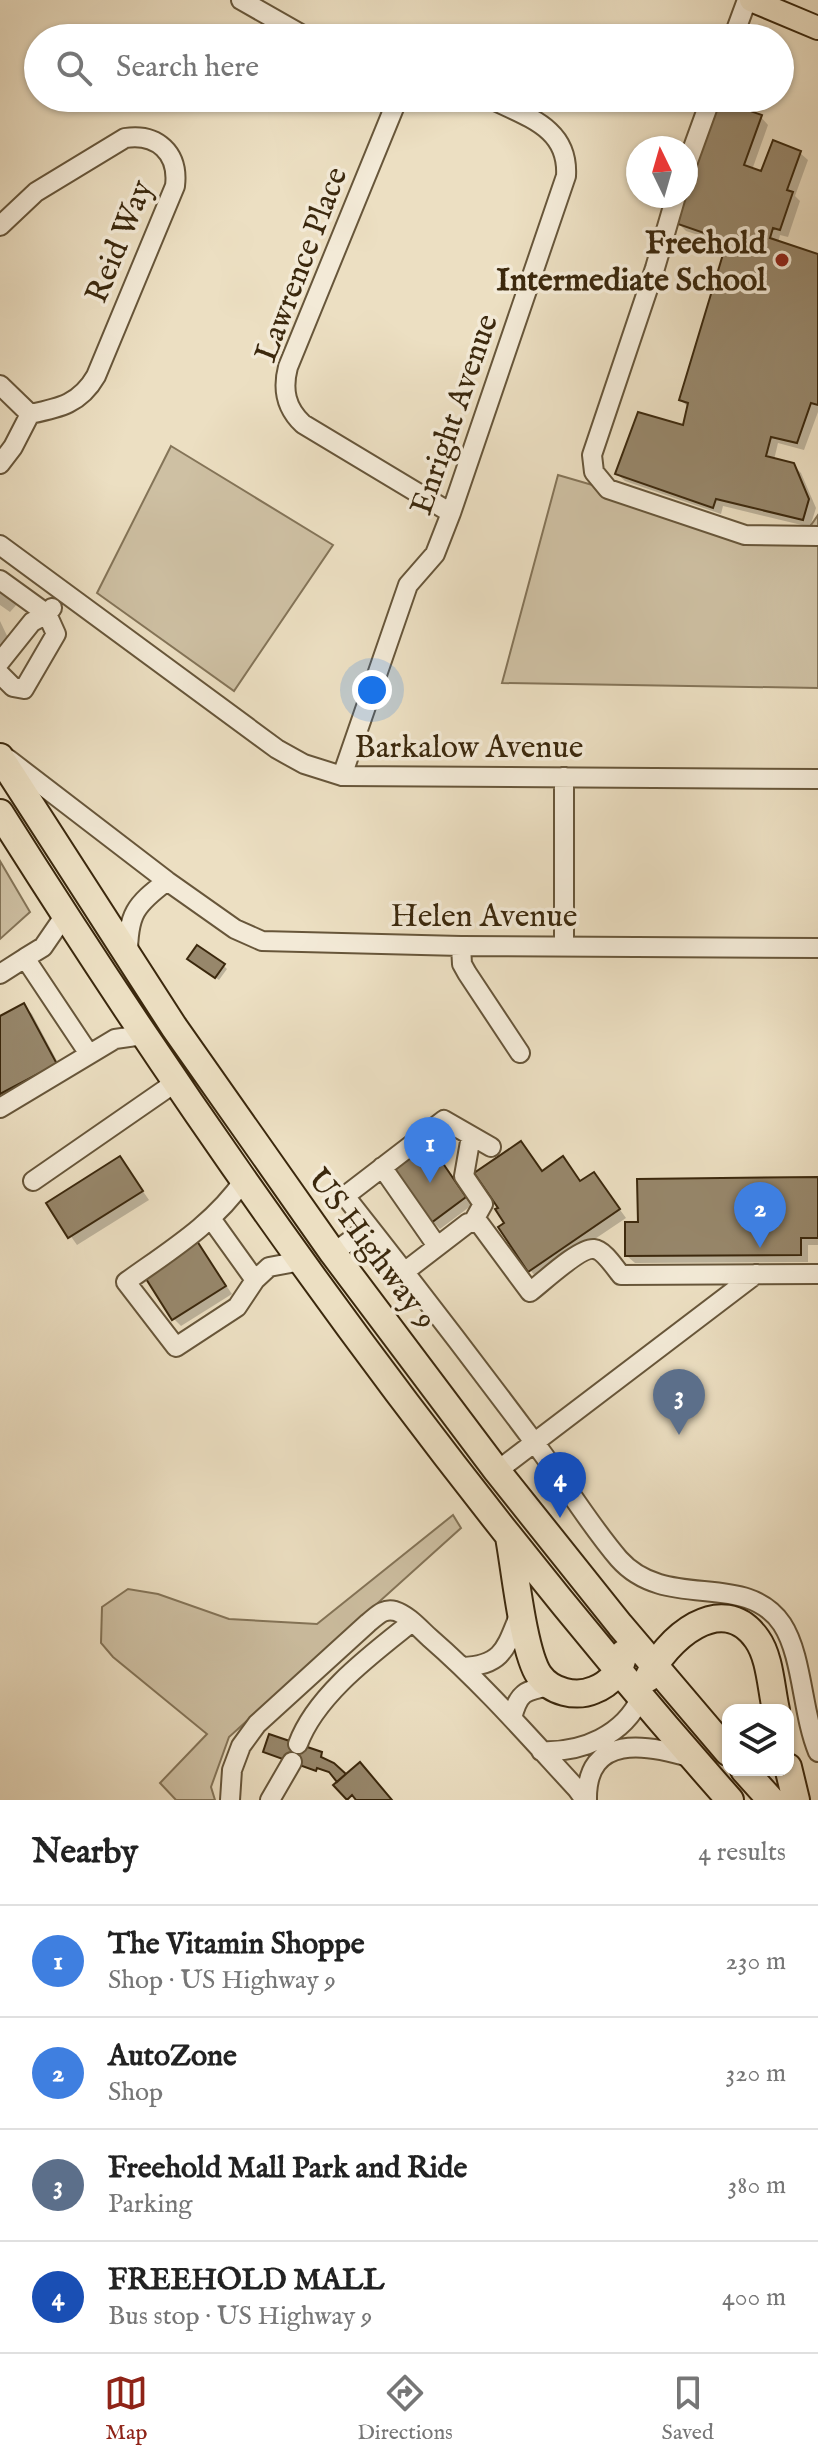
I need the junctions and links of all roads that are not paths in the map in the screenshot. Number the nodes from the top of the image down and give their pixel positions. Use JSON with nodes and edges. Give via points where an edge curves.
{"nodes":[{"id":1,"x":241,"y":0,"type":"edge"},
{"id":2,"x":749,"y":0,"type":"edge"},
{"id":3,"x":283,"y":24,"type":"edge"},
{"id":4,"x":739,"y":24,"type":"edge"},
{"id":5,"x":818,"y":28,"type":"edge"},
{"id":6,"x":392,"y":112,"type":"edge"},
{"id":7,"x":516,"y":112,"type":"edge"},
{"id":8,"x":706,"y":112,"type":"edge"},
{"id":9,"x":697,"y":136,"type":"edge"},
{"id":10,"x":672,"y":208,"type":"edge"},
{"id":11,"x":0,"y":226,"type":"edge"},
{"id":12,"x":0,"y":385,"type":"edge"},
{"id":13,"x":30,"y":414,"type":"junction"},
{"id":14,"x":0,"y":464,"type":"edge"},
{"id":15,"x":451,"y":513,"type":"junction"},
{"id":16,"x":818,"y":536,"type":"edge"},
{"id":17,"x":0,"y":545,"type":"edge"},
{"id":18,"x":0,"y":580,"type":"edge"},
{"id":19,"x":64,"y":593,"type":"junction"},
{"id":20,"x":47,"y":614,"type":"junction"},
{"id":21,"x":0,"y":662,"type":"edge"},
{"id":22,"x":0,"y":674,"type":"edge"},
{"id":23,"x":0,"y":754,"type":"edge"},
{"id":24,"x":342,"y":776,"type":"junction"},
{"id":25,"x":564,"y":777,"type":"junction"},
{"id":26,"x":818,"y":779,"type":"edge"},
{"id":27,"x":0,"y":813,"type":"edge"},
{"id":28,"x":167,"y":881,"type":"junction"},
{"id":29,"x":65,"y":915,"type":"junction"},
{"id":30,"x":461,"y":946,"type":"junction"},
{"id":31,"x":564,"y":946,"type":"junction"},
{"id":32,"x":818,"y":948,"type":"edge"},
{"id":33,"x":128,"y":957,"type":"junction"},
{"id":34,"x":25,"y":958,"type":"junction"},
{"id":35,"x":0,"y":974,"type":"edge"},
{"id":36,"x":143,"y":1035,"type":"junction"},
{"id":37,"x":520,"y":1053,"type":"dead end"},
{"id":38,"x":89,"y":1054,"type":"junction"},
{"id":39,"x":176,"y":1082,"type":"junction"},
{"id":40,"x":0,"y":1108,"type":"edge"},
{"id":41,"x":471,"y":1136,"type":"junction"},
{"id":42,"x":491,"y":1147,"type":"dead end"},
{"id":43,"x":382,"y":1167,"type":"junction"},
{"id":44,"x":244,"y":1180,"type":"junction"},
{"id":45,"x":33,"y":1181,"type":"dead end"},
{"id":46,"x":212,"y":1220,"type":"junction"},
{"id":47,"x":473,"y":1222,"type":"junction"},
{"id":48,"x":369,"y":1227,"type":"junction"},
{"id":49,"x":437,"y":1246,"type":"junction"},
{"id":50,"x":333,"y":1253,"type":"junction"},
{"id":51,"x":301,"y":1261,"type":"junction"},
{"id":52,"x":403,"y":1273,"type":"junction"},
{"id":53,"x":756,"y":1274,"type":"junction"},
{"id":54,"x":818,"y":1274,"type":"edge"},
{"id":55,"x":255,"y":1280,"type":"junction"},
{"id":56,"x":534,"y":1443,"type":"junction"},
{"id":57,"x":497,"y":1471,"type":"junction"},
{"id":58,"x":509,"y":1533,"type":"junction"},
{"id":59,"x":716,"y":1606,"type":"junction"},
{"id":60,"x":522,"y":1608,"type":"junction"},
{"id":61,"x":412,"y":1622,"type":"junction"},
{"id":62,"x":620,"y":1625,"type":"junction"},
{"id":63,"x":654,"y":1663,"type":"junction"},
{"id":64,"x":463,"y":1667,"type":"junction"},
{"id":65,"x":619,"y":1671,"type":"junction"},
{"id":66,"x":799,"y":1680,"type":"junction"},
{"id":67,"x":550,"y":1686,"type":"junction"},
{"id":68,"x":641,"y":1697,"type":"junction"},
{"id":69,"x":773,"y":1699,"type":"edge"},
{"id":70,"x":512,"y":1718,"type":"junction"},
{"id":71,"x":298,"y":1744,"type":"dead end"},
{"id":72,"x":722,"y":1745,"type":"edge"},
{"id":73,"x":541,"y":1751,"type":"junction"},
{"id":74,"x":818,"y":1752,"type":"edge"},
{"id":75,"x":693,"y":1758,"type":"junction"},
{"id":76,"x":292,"y":1762,"type":"dead end"},
{"id":77,"x":749,"y":1776,"type":"edge"},
{"id":78,"x":790,"y":1776,"type":"edge"},
{"id":79,"x":230,"y":1800,"type":"edge"},
{"id":80,"x":270,"y":1800,"type":"edge"},
{"id":81,"x":586,"y":1800,"type":"edge"},
{"id":82,"x":730,"y":1800,"type":"edge"},
{"id":83,"x":771,"y":1800,"type":"edge"},
{"id":84,"x":796,"y":1800,"type":"edge"}],
"edges":[{"from":1,"to":3,"type":"street"},
{"from":2,"to":4,"type":"street"},
{"from":2,"to":5,"type":"main road"},
{"from":6,"to":15,"type":"street","name":"Lawrence Place","via":[[288,367],[285,392],[303,424]]},
{"from":7,"to":15,"type":"street","name":"Enright Avenue","via":[[558,139],[566,176]]},
{"from":8,"to":9,"type":"street"},
{"from":10,"to":16,"type":"street","via":[[592,455],[594,472],[608,489],[745,535]]},
{"from":11,"to":13,"type":"street","name":"Reid Way","via":[[36,192],[125,138],[154,140],[175,164],[175,186],[96,376],[66,406]]},
{"from":12,"to":13,"type":"street"},
{"from":13,"to":14,"type":"street"},
{"from":15,"to":24,"type":"street","name":"Enright Avenue","via":[[435,554],[408,585]]},
{"from":17,"to":19,"type":"street","name":"Barkalow Avenue"},
{"from":18,"to":20,"type":"street"},
{"from":19,"to":20,"type":"street"},
{"from":19,"to":24,"type":"street","name":"Barkalow Avenue","via":[[277,749]]},
{"from":20,"to":21,"type":"street","via":[[32,622]]},
{"from":20,"to":22,"type":"street","via":[[56,634],[24,689],[13,687]]},
{"from":23,"to":28,"type":"street","name":"Helen Avenue"},
{"from":23,"to":33,"type":"highway","name":"US Highway 9"},
{"from":24,"to":25,"type":"street","name":"Barkalow Avenue"},
{"from":25,"to":26,"type":"street","name":"Barkalow Avenue"},
{"from":25,"to":31,"type":"street"},
{"from":27,"to":29,"type":"highway","name":"US Highway 9"},
{"from":28,"to":30,"type":"street","name":"Helen Avenue","via":[[235,929],[262,941]]},
{"from":28,"to":33,"type":"street","via":[[132,915]]},
{"from":29,"to":34,"type":"street","via":[[43,947]]},
{"from":29,"to":36,"type":"highway","name":"US Highway 9"},
{"from":30,"to":31,"type":"street","name":"Helen Avenue"},
{"from":30,"to":37,"type":"street","via":[[462,964]]},
{"from":31,"to":32,"type":"street","name":"Helen Avenue"},
{"from":33,"to":50,"type":"highway","name":"US Highway 9"},
{"from":34,"to":35,"type":"street"},
{"from":34,"to":38,"type":"street"},
{"from":36,"to":38,"type":"street","via":[[115,1039]]},
{"from":36,"to":39,"type":"highway","name":"US Highway 9"},
{"from":38,"to":40,"type":"street"},
{"from":39,"to":44,"type":"highway","name":"US Highway 9"},
{"from":39,"to":45,"type":"street"},
{"from":41,"to":42,"type":"street"},
{"from":41,"to":43,"type":"street","via":[[444,1120]]},
{"from":41,"to":47,"type":"street","via":[[464,1176],[483,1204]]},
{"from":43,"to":48,"type":"street","via":[[345,1196]]},
{"from":43,"to":49,"type":"street"},
{"from":44,"to":46,"type":"street"},
{"from":44,"to":51,"type":"highway","name":"US Highway 9"},
{"from":46,"to":55,"type":"street"},
{"from":46,"to":55,"type":"street","via":[[126,1282],[176,1347],[237,1307]]},
{"from":47,"to":49,"type":"street"},
{"from":47,"to":53,"type":"street","via":[[479,1223],[530,1292],[588,1249],[599,1251],[621,1275]]},
{"from":48,"to":50,"type":"street"},
{"from":48,"to":52,"type":"street"},
{"from":49,"to":52,"type":"street"},
{"from":50,"to":57,"type":"highway","name":"US Highway 9"},
{"from":51,"to":55,"type":"street","via":[[269,1267]]},
{"from":51,"to":58,"type":"highway","name":"US Highway 9"},
{"from":52,"to":56,"type":"street"},
{"from":53,"to":54,"type":"street"},
{"from":53,"to":56,"type":"street"},
{"from":56,"to":57,"type":"street"},
{"from":56,"to":59,"type":"street","via":[[620,1560],[640,1578]]},
{"from":57,"to":62,"type":"highway","name":"US Highway 9"},
{"from":58,"to":60,"type":"highway"},
{"from":58,"to":65,"type":"highway","name":"US Highway 9"},
{"from":59,"to":63,"type":"highway"},
{"from":59,"to":66,"type":"street","via":[[737,1594],[763,1604],[791,1644]]},
{"from":59,"to":69,"type":"highway","via":[[757,1638]]},
{"from":60,"to":64,"type":"street","via":[[498,1658]]},
{"from":60,"to":67,"type":"highway","via":[[535,1666]]},
{"from":61,"to":64,"type":"street"},
{"from":61,"to":71,"type":"street","via":[[326,1700],[306,1722]]},
{"from":61,"to":79,"type":"street","via":[[399,1612],[382,1612],[257,1724],[232,1770]]},
{"from":62,"to":63,"type":"highway","name":"US Highway 9"},
{"from":62,"to":65,"type":"highway"},
{"from":63,"to":68,"type":"highway"},
{"from":63,"to":72,"type":"highway","name":"US Highway 9"},
{"from":64,"to":70,"type":"street"},
{"from":65,"to":67,"type":"highway","via":[[588,1692]]},
{"from":65,"to":68,"type":"highway","name":"US Highway 9"},
{"from":66,"to":69,"type":"street"},
{"from":66,"to":74,"type":"street"},
{"from":67,"to":70,"type":"street","via":[[521,1695]]},
{"from":68,"to":73,"type":"street","via":[[626,1722],[608,1735],[564,1752]]},
{"from":68,"to":75,"type":"highway","name":"US Highway 9"},
{"from":70,"to":73,"type":"street"},
{"from":73,"to":81,"type":"street"},
{"from":75,"to":81,"type":"street","via":[[661,1748],[612,1751],[596,1763]]},
{"from":75,"to":82,"type":"highway","name":"US Highway 9"},
{"from":76,"to":80,"type":"street"},
{"from":77,"to":83,"type":"highway"},
{"from":78,"to":84,"type":"highway"}]}
